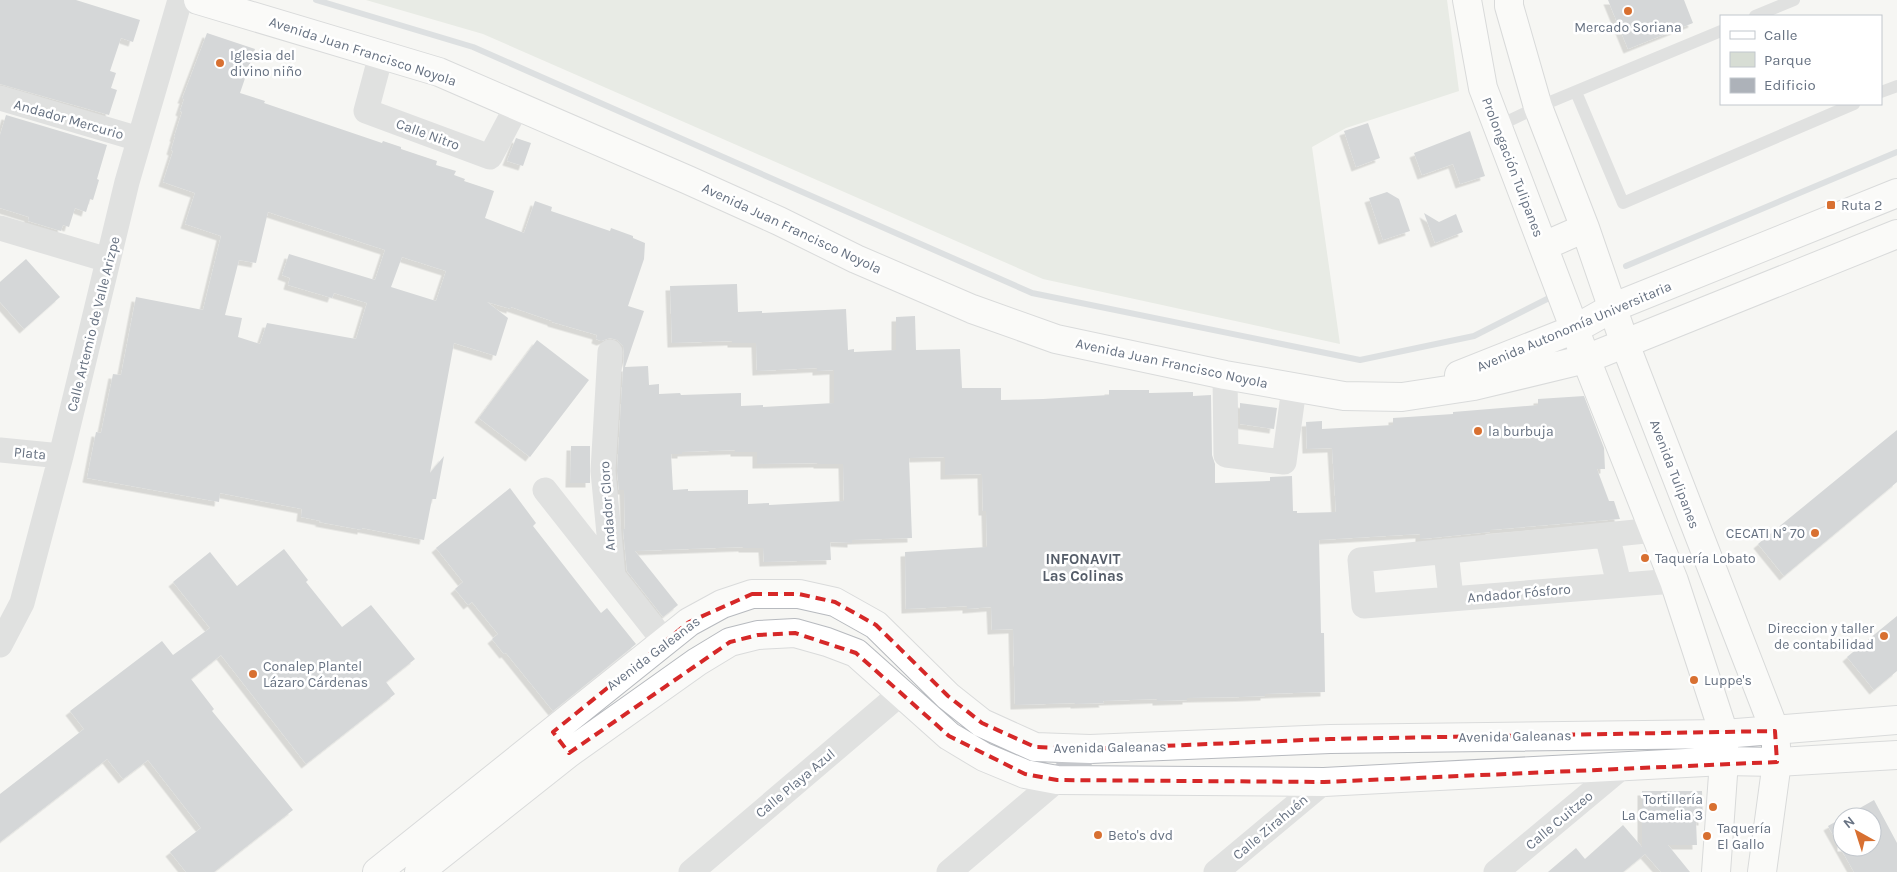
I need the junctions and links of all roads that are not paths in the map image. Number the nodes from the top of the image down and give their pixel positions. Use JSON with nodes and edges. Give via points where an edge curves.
{"nodes":[{"id":1,"x":180,"y":0,"type":"edge"},
{"id":2,"x":198,"y":0,"type":"edge"},
{"id":3,"x":1467,"y":0,"type":"edge"},
{"id":4,"x":1509,"y":0,"type":"edge"},
{"id":5,"x":1794,"y":0,"type":"edge"},
{"id":6,"x":1757,"y":15,"type":"edge"},
{"id":7,"x":1720,"y":31,"type":"edge"},
{"id":8,"x":382,"y":55,"type":"junction"},
{"id":9,"x":1897,"y":86,"type":"edge"},
{"id":10,"x":1576,"y":92,"type":"junction"},
{"id":11,"x":1882,"y":92,"type":"edge"},
{"id":12,"x":0,"y":98,"type":"edge"},
{"id":13,"x":1852,"y":105,"type":"edge"},
{"id":14,"x":518,"y":106,"type":"junction"},
{"id":15,"x":1538,"y":107,"type":"junction"},
{"id":16,"x":1498,"y":126,"type":"junction"},
{"id":17,"x":139,"y":139,"type":"junction"},
{"id":18,"x":1897,"y":192,"type":"edge"},
{"id":19,"x":0,"y":228,"type":"edge"},
{"id":20,"x":1585,"y":228,"type":"junction"},
{"id":21,"x":1897,"y":234,"type":"edge"},
{"id":22,"x":1544,"y":246,"type":"junction"},
{"id":23,"x":108,"y":260,"type":"junction"},
{"id":24,"x":1614,"y":307,"type":"junction"},
{"id":25,"x":1575,"y":329,"type":"junction"},
{"id":26,"x":1625,"y":344,"type":"junction"},
{"id":27,"x":610,"y":352,"type":"dead end"},
{"id":28,"x":1586,"y":359,"type":"junction"},
{"id":29,"x":1225,"y":375,"type":"junction"},
{"id":30,"x":1294,"y":388,"type":"junction"},
{"id":31,"x":1402,"y":397,"type":"junction"},
{"id":32,"x":0,"y":450,"type":"edge"},
{"id":33,"x":61,"y":456,"type":"junction"},
{"id":34,"x":545,"y":490,"type":"dead end"},
{"id":35,"x":1655,"y":530,"type":"junction"},
{"id":36,"x":1607,"y":535,"type":"junction"},
{"id":37,"x":1446,"y":552,"type":"junction"},
{"id":38,"x":613,"y":576,"type":"junction"},
{"id":39,"x":1674,"y":580,"type":"junction"},
{"id":40,"x":1619,"y":584,"type":"junction"},
{"id":41,"x":1450,"y":598,"type":"junction"},
{"id":42,"x":664,"y":641,"type":"junction"},
{"id":43,"x":0,"y":645,"type":"edge"},
{"id":44,"x":900,"y":694,"type":"junction"},
{"id":45,"x":1897,"y":720,"type":"edge"},
{"id":46,"x":1774,"y":731,"type":"junction"},
{"id":47,"x":1724,"y":734,"type":"junction"},
{"id":48,"x":561,"y":742,"type":"junction"},
{"id":49,"x":1090,"y":749,"type":"junction"},
{"id":50,"x":1897,"y":755,"type":"edge"},
{"id":51,"x":1724,"y":761,"type":"junction"},
{"id":52,"x":1777,"y":762,"type":"junction"},
{"id":53,"x":1622,"y":767,"type":"junction"},
{"id":54,"x":1057,"y":780,"type":"junction"},
{"id":55,"x":1324,"y":782,"type":"junction"},
{"id":56,"x":378,"y":872,"type":"edge"},
{"id":57,"x":419,"y":872,"type":"edge"},
{"id":58,"x":690,"y":872,"type":"edge"},
{"id":59,"x":949,"y":872,"type":"edge"},
{"id":60,"x":1216,"y":872,"type":"edge"},
{"id":61,"x":1496,"y":872,"type":"edge"},
{"id":62,"x":1716,"y":872,"type":"edge"},
{"id":63,"x":1762,"y":872,"type":"edge"}],
"edges":[{"from":1,"to":17,"type":"street","name":"Calle Artemio de Valle Arizpe"},
{"from":2,"to":8,"type":"street","name":"Avenida Juan Francisco Noyola"},
{"from":3,"to":16,"type":"street","name":"Prolongación Tulipanes","via":[[1482,88]]},
{"from":4,"to":15,"type":"street"},
{"from":5,"to":6,"type":"lane"},
{"from":7,"to":10,"type":"lane"},
{"from":8,"to":14,"type":"street","name":"Avenida Juan Francisco Noyola","via":[[439,72]]},
{"from":8,"to":14,"type":"street","name":"Calle Nitro","via":[[366,111],[490,157]]},
{"from":9,"to":11,"type":"lane"},
{"from":10,"to":13,"type":"lane","via":[[1623,203]]},
{"from":10,"to":15,"type":"lane"},
{"from":12,"to":17,"type":"street","name":"Andador Mercurio"},
{"from":14,"to":29,"type":"street","name":"Avenida Juan Francisco Noyola","via":[[972,309],[1056,339]]},
{"from":15,"to":16,"type":"lane"},
{"from":15,"to":20,"type":"street"},
{"from":16,"to":22,"type":"street","name":"Prolongación Tulipanes"},
{"from":17,"to":23,"type":"street","name":"Calle Artemio de Valle Arizpe"},
{"from":18,"to":24,"type":"street","name":"Avenida Autonomía Universitaria"},
{"from":19,"to":23,"type":"street"},
{"from":20,"to":22,"type":"street"},
{"from":20,"to":24,"type":"street"},
{"from":21,"to":26,"type":"street","name":"Avenida Autonomía Universitaria"},
{"from":22,"to":25,"type":"street","name":"Prolongación Tulipanes"},
{"from":23,"to":33,"type":"street","name":"Calle Artemio de Valle Arizpe"},
{"from":24,"to":25,"type":"street","name":"Avenida Autonomía Universitaria"},
{"from":24,"to":26,"type":"street","name":"Avenida Tulipanes"},
{"from":25,"to":28,"type":"street"},
{"from":25,"to":31,"type":"street","name":"Avenida Autonomía Universitaria"},
{"from":26,"to":28,"type":"street","name":"Avenida Autonomía Universitaria"},
{"from":26,"to":46,"type":"street","name":"Avenida Tulipanes"},
{"from":27,"to":38,"type":"street","name":"Andador Cloro","via":[[603,471]]},
{"from":28,"to":31,"type":"street","name":"Avenida Autonomía Universitaria","via":[[1474,386]]},
{"from":28,"to":35,"type":"street"},
{"from":29,"to":30,"type":"street","name":"Avenida Juan Francisco Noyola"},
{"from":29,"to":30,"type":"street","via":[[1226,455],[1284,462]]},
{"from":30,"to":31,"type":"street","name":"Avenida Juan Francisco Noyola","via":[[1344,396]]},
{"from":32,"to":33,"type":"street","name":"Plata"},
{"from":33,"to":43,"type":"street","name":"Calle Artemio de Valle Arizpe","via":[[22,603]]},
{"from":34,"to":38,"type":"street"},
{"from":35,"to":36,"type":"street"},
{"from":35,"to":39,"type":"street"},
{"from":36,"to":37,"type":"street"},
{"from":36,"to":40,"type":"street"},
{"from":37,"to":41,"type":"street"},
{"from":37,"to":41,"type":"street","name":"Andador Fósforo","via":[[1360,560],[1364,606]]},
{"from":38,"to":42,"type":"street"},
{"from":39,"to":40,"type":"street","name":"Andador Fósforo"},
{"from":39,"to":47,"type":"street"},
{"from":40,"to":41,"type":"street","name":"Andador Fósforo"},
{"from":42,"to":48,"type":"street","name":"Avenida Galeanas"},
{"from":42,"to":49,"type":"street","name":"Avenida Galeanas","via":[[689,622],[722,604],[752,594],[800,594],[835,602],[876,625],[948,696],[982,723],[1035,747]]},
{"from":44,"to":48,"type":"street","name":"Avenida Galeanas","via":[[856,653],[795,633],[758,635],[730,642]]},
{"from":44,"to":54,"type":"street","name":"Avenida Galeanas","via":[[949,736],[984,757],[1026,774]]},
{"from":44,"to":58,"type":"street","name":"Calle Playa Azul"},
{"from":45,"to":46,"type":"street","name":"Avenida Galeanas"},
{"from":46,"to":47,"type":"street","name":"Avenida Galeanas"},
{"from":46,"to":52,"type":"street","name":"Avenida Tulipanes"},
{"from":47,"to":49,"type":"street","name":"Avenida Galeanas","via":[[1330,739]]},
{"from":47,"to":51,"type":"street"},
{"from":48,"to":56,"type":"street","name":"Avenida Galeanas"},
{"from":48,"to":57,"type":"street","name":"Avenida Galeanas"},
{"from":49,"to":54,"type":"street"},
{"from":50,"to":52,"type":"street","name":"Avenida Galeanas"},
{"from":51,"to":52,"type":"street","name":"Avenida Galeanas"},
{"from":51,"to":53,"type":"street","name":"Avenida Galeanas"},
{"from":51,"to":62,"type":"street"},
{"from":52,"to":63,"type":"street","name":"Avenida Tulipanes"},
{"from":53,"to":55,"type":"street","name":"Avenida Galeanas"},
{"from":53,"to":61,"type":"street","name":"Calle Cuitzeo"},
{"from":54,"to":55,"type":"street","name":"Avenida Galeanas"},
{"from":54,"to":59,"type":"street"},
{"from":55,"to":60,"type":"street","name":"Calle Zirahuén"}]}
